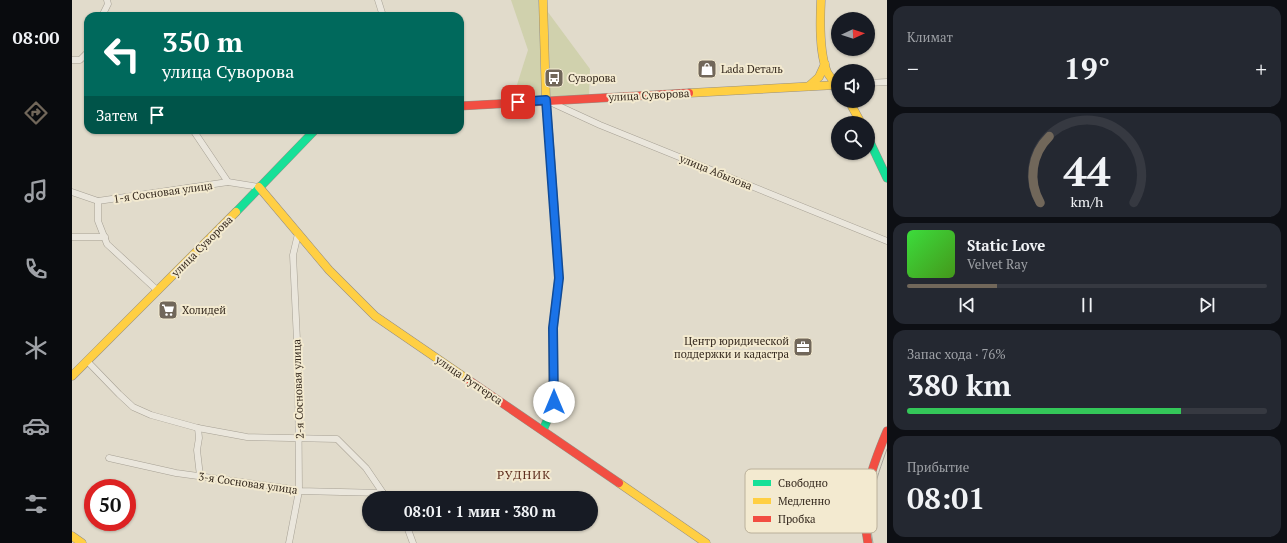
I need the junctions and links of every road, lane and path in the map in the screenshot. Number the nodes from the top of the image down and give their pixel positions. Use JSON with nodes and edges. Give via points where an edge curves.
{"nodes":[{"id":1,"x":108,"y":0,"type":"edge"},
{"id":2,"x":378,"y":0,"type":"edge"},
{"id":3,"x":543,"y":0,"type":"edge"},
{"id":4,"x":821,"y":0,"type":"edge"},
{"id":5,"x":104,"y":12,"type":"edge"},
{"id":6,"x":382,"y":12,"type":"edge"},
{"id":7,"x":84,"y":56,"type":"edge"},
{"id":8,"x":72,"y":60,"type":"edge"},
{"id":9,"x":825,"y":64,"type":"junction"},
{"id":10,"x":831,"y":77,"type":"edge"},
{"id":11,"x":887,"y":82,"type":"edge"},
{"id":12,"x":875,"y":83,"type":"edge"},
{"id":13,"x":808,"y":86,"type":"junction"},
{"id":14,"x":831,"y":86,"type":"edge"},
{"id":15,"x":546,"y":100,"type":"junction"},
{"id":16,"x":464,"y":106,"type":"edge"},
{"id":17,"x":196,"y":134,"type":"edge"},
{"id":18,"x":311,"y":134,"type":"edge"},
{"id":19,"x":875,"y":153,"type":"edge"},
{"id":20,"x":887,"y":178,"type":"edge"},
{"id":21,"x":228,"y":182,"type":"junction"},
{"id":22,"x":259,"y":187,"type":"junction"},
{"id":23,"x":72,"y":192,"type":"edge"},
{"id":24,"x":98,"y":201,"type":"junction"},
{"id":25,"x":298,"y":234,"type":"junction"},
{"id":26,"x":72,"y":237,"type":"edge"},
{"id":27,"x":105,"y":237,"type":"junction"},
{"id":28,"x":887,"y":241,"type":"edge"},
{"id":29,"x":158,"y":291,"type":"junction"},
{"id":30,"x":87,"y":361,"type":"junction"},
{"id":31,"x":72,"y":376,"type":"edge"},
{"id":32,"x":198,"y":428,"type":"junction"},
{"id":33,"x":543,"y":430,"type":"junction"},
{"id":34,"x":887,"y":431,"type":"edge"},
{"id":35,"x":299,"y":439,"type":"junction"},
{"id":36,"x":109,"y":458,"type":"dead end"},
{"id":37,"x":872,"y":469,"type":"edge"},
{"id":38,"x":200,"y":476,"type":"junction"},
{"id":39,"x":299,"y":491,"type":"junction"},
{"id":40,"x":382,"y":491,"type":"edge"},
{"id":41,"x":362,"y":495,"type":"edge"},
{"id":42,"x":409,"y":531,"type":"edge"},
{"id":43,"x":866,"y":533,"type":"edge"},
{"id":44,"x":72,"y":536,"type":"edge"},
{"id":45,"x":82,"y":543,"type":"edge"},
{"id":46,"x":289,"y":543,"type":"edge"},
{"id":47,"x":413,"y":543,"type":"edge"},
{"id":48,"x":706,"y":543,"type":"edge"},
{"id":49,"x":868,"y":543,"type":"edge"}],
"edges":[{"from":1,"to":5,"type":"street"},
{"from":2,"to":6,"type":"street"},
{"from":3,"to":15,"type":"main road"},
{"from":4,"to":9,"type":"main road"},
{"from":7,"to":8,"type":"street","via":[[80,60]]},
{"from":9,"to":10,"type":"main road"},
{"from":9,"to":13,"type":"main road","via":[[820,77]]},
{"from":11,"to":12,"type":"street"},
{"from":13,"to":14,"type":"main road","name":"улица Суворова"},
{"from":13,"to":15,"type":"main road","name":"улица Суворова"},
{"from":15,"to":16,"type":"main road","name":"улица Суворова"},
{"from":15,"to":28,"type":"street","name":"улица Абызова","via":[[600,125]]},
{"from":15,"to":33,"type":"main road","via":[[559,278],[553,328],[553,407]]},
{"from":17,"to":21,"type":"street"},
{"from":18,"to":22,"type":"main road","name":"улица Суворова"},
{"from":19,"to":20,"type":"main road"},
{"from":21,"to":22,"type":"street","name":"1-я Сосновая улица"},
{"from":21,"to":24,"type":"street","name":"1-я Сосновая улица"},
{"from":22,"to":25,"type":"main road","name":"улица Рутгерса"},
{"from":22,"to":29,"type":"main road","name":"улица Суворова"},
{"from":23,"to":24,"type":"street"},
{"from":24,"to":27,"type":"street","via":[[98,221]]},
{"from":25,"to":33,"type":"main road","name":"улица Рутгерса","via":[[341,283],[375,316]]},
{"from":25,"to":35,"type":"street","name":"2-я Сосновая улица","via":[[293,262]]},
{"from":26,"to":27,"type":"street"},
{"from":27,"to":29,"type":"street","via":[[107,244]]},
{"from":29,"to":30,"type":"main road","name":"улица Суворова"},
{"from":30,"to":31,"type":"main road","name":"улица Суворова"},
{"from":30,"to":32,"type":"street","via":[[133,407],[151,415]]},
{"from":32,"to":35,"type":"street","via":[[248,437]]},
{"from":32,"to":38,"type":"street"},
{"from":33,"to":48,"type":"main road","name":"улица Рутгерса"},
{"from":34,"to":37,"type":"main road"},
{"from":35,"to":39,"type":"street","name":"2-я Сосновая улица"},
{"from":35,"to":40,"type":"street","via":[[336,439],[366,468]]},
{"from":36,"to":38,"type":"street","name":"3-я Сосновая улица"},
{"from":38,"to":39,"type":"street","name":"3-я Сосновая улица"},
{"from":39,"to":41,"type":"street","name":"3-я Сосновая улица"},
{"from":39,"to":46,"type":"street","name":"2-я Сосновая улица"},
{"from":42,"to":47,"type":"street"},
{"from":43,"to":49,"type":"main road"},
{"from":44,"to":45,"type":"main road"}]}
